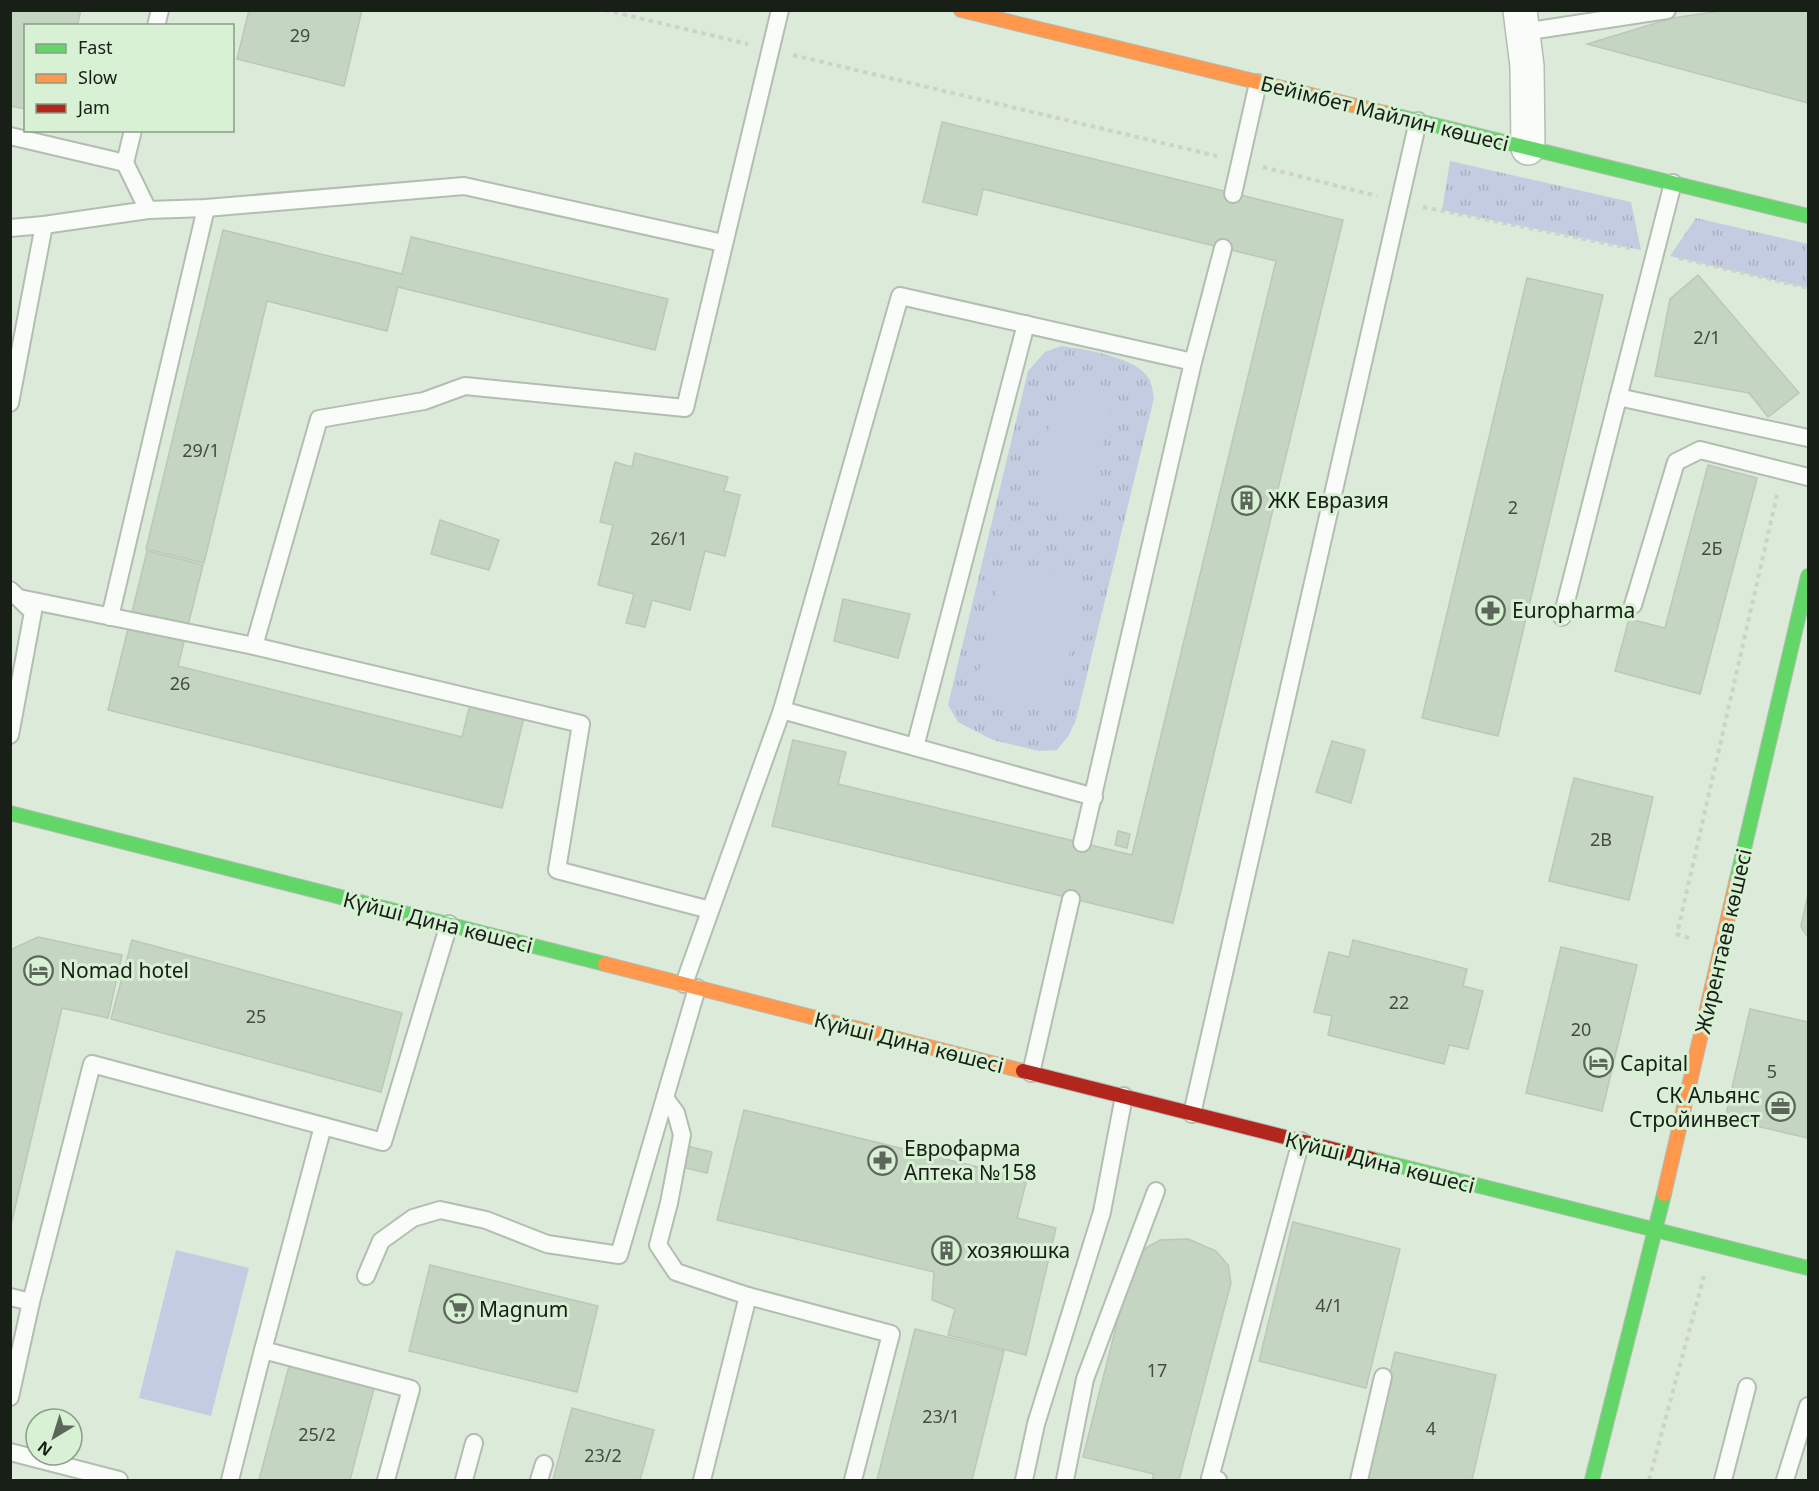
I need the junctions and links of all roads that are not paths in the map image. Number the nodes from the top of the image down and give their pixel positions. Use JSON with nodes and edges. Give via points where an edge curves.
{"nodes":[{"id":1,"x":780,"y":10,"type":"edge"},
{"id":2,"x":961,"y":10,"type":"edge"},
{"id":3,"x":1667,"y":10,"type":"edge"},
{"id":4,"x":1522,"y":21,"type":"edge"},
{"id":5,"x":1258,"y":82,"type":"junction"},
{"id":6,"x":1418,"y":121,"type":"junction"},
{"id":7,"x":133,"y":132,"type":"edge"},
{"id":8,"x":10,"y":136,"type":"edge"},
{"id":9,"x":1528,"y":148,"type":"junction"},
{"id":10,"x":125,"y":163,"type":"junction"},
{"id":11,"x":1673,"y":183,"type":"junction"},
{"id":12,"x":1233,"y":194,"type":"dead end"},
{"id":13,"x":206,"y":208,"type":"junction"},
{"id":14,"x":148,"y":210,"type":"junction"},
{"id":15,"x":1809,"y":216,"type":"edge"},
{"id":16,"x":44,"y":225,"type":"junction"},
{"id":17,"x":10,"y":228,"type":"edge"},
{"id":18,"x":723,"y":243,"type":"junction"},
{"id":19,"x":1223,"y":248,"type":"dead end"},
{"id":20,"x":1026,"y":324,"type":"junction"},
{"id":21,"x":1193,"y":362,"type":"junction"},
{"id":22,"x":1618,"y":397,"type":"junction"},
{"id":23,"x":10,"y":403,"type":"edge"},
{"id":24,"x":1809,"y":438,"type":"edge"},
{"id":25,"x":1809,"y":477,"type":"edge"},
{"id":26,"x":1809,"y":576,"type":"edge"},
{"id":27,"x":15,"y":594,"type":"edge"},
{"id":28,"x":1633,"y":605,"type":"dead end"},
{"id":29,"x":110,"y":617,"type":"junction"},
{"id":30,"x":1562,"y":617,"type":"dead end"},
{"id":31,"x":1803,"y":620,"type":"edge"},
{"id":32,"x":254,"y":646,"type":"junction"},
{"id":33,"x":782,"y":710,"type":"junction"},
{"id":34,"x":10,"y":735,"type":"edge"},
{"id":35,"x":915,"y":747,"type":"junction"},
{"id":36,"x":1094,"y":797,"type":"junction"},
{"id":37,"x":10,"y":813,"type":"edge"},
{"id":38,"x":1082,"y":843,"type":"dead end"},
{"id":39,"x":1071,"y":898,"type":"dead end"},
{"id":40,"x":710,"y":910,"type":"junction"},
{"id":41,"x":449,"y":924,"type":"junction"},
{"id":42,"x":691,"y":986,"type":"junction"},
{"id":43,"x":1031,"y":1072,"type":"junction"},
{"id":44,"x":1124,"y":1096,"type":"junction"},
{"id":45,"x":665,"y":1098,"type":"junction"},
{"id":46,"x":1192,"y":1114,"type":"junction"},
{"id":47,"x":323,"y":1125,"type":"junction"},
{"id":48,"x":1301,"y":1141,"type":"junction"},
{"id":49,"x":1156,"y":1191,"type":"dead end"},
{"id":50,"x":1655,"y":1231,"type":"junction"},
{"id":51,"x":1809,"y":1268,"type":"edge"},
{"id":52,"x":366,"y":1276,"type":"dead end"},
{"id":53,"x":748,"y":1296,"type":"junction"},
{"id":54,"x":10,"y":1297,"type":"edge"},
{"id":55,"x":31,"y":1302,"type":"junction"},
{"id":56,"x":263,"y":1350,"type":"junction"},
{"id":57,"x":1383,"y":1377,"type":"dead end"},
{"id":58,"x":1747,"y":1387,"type":"dead end"},
{"id":59,"x":10,"y":1397,"type":"edge"},
{"id":60,"x":1809,"y":1406,"type":"edge"},
{"id":61,"x":474,"y":1443,"type":"dead end"},
{"id":62,"x":10,"y":1452,"type":"edge"},
{"id":63,"x":119,"y":1480,"type":"edge"},
{"id":64,"x":230,"y":1480,"type":"edge"},
{"id":65,"x":387,"y":1480,"type":"edge"},
{"id":66,"x":464,"y":1480,"type":"edge"},
{"id":67,"x":702,"y":1480,"type":"edge"},
{"id":68,"x":853,"y":1480,"type":"edge"},
{"id":69,"x":1024,"y":1480,"type":"edge"},
{"id":70,"x":1065,"y":1480,"type":"edge"},
{"id":71,"x":1218,"y":1480,"type":"edge"},
{"id":72,"x":1359,"y":1480,"type":"edge"},
{"id":73,"x":1592,"y":1480,"type":"edge"},
{"id":74,"x":1723,"y":1480,"type":"edge"},
{"id":75,"x":1785,"y":1480,"type":"edge"}],
"edges":[{"from":1,"to":18,"type":"lane"},
{"from":2,"to":5,"type":"street","name":"Бейімбет Майлин көшесі"},
{"from":3,"to":4,"type":"lane"},
{"from":4,"to":9,"type":"street"},
{"from":5,"to":6,"type":"street","name":"Бейімбет Майлин көшесі"},
{"from":5,"to":12,"type":"lane"},
{"from":6,"to":9,"type":"street","name":"Бейімбет Майлин көшесі"},
{"from":6,"to":46,"type":"lane"},
{"from":7,"to":10,"type":"lane"},
{"from":8,"to":10,"type":"lane"},
{"from":9,"to":11,"type":"street","name":"Бейімбет Майлин көшесі"},
{"from":10,"to":14,"type":"lane"},
{"from":11,"to":15,"type":"street","name":"Бейімбет Майлин көшесі"},
{"from":11,"to":22,"type":"lane"},
{"from":13,"to":14,"type":"lane"},
{"from":13,"to":18,"type":"lane","via":[[464,186]]},
{"from":13,"to":29,"type":"lane"},
{"from":14,"to":16,"type":"lane"},
{"from":16,"to":17,"type":"lane"},
{"from":16,"to":23,"type":"lane"},
{"from":18,"to":32,"type":"lane","via":[[685,408],[465,386],[424,400],[319,419]]},
{"from":19,"to":21,"type":"lane"},
{"from":20,"to":21,"type":"lane"},
{"from":20,"to":33,"type":"lane","via":[[900,296]]},
{"from":20,"to":35,"type":"lane"},
{"from":21,"to":36,"type":"lane"},
{"from":22,"to":24,"type":"lane"},
{"from":22,"to":30,"type":"lane"},
{"from":25,"to":28,"type":"lane","via":[[1701,450],[1677,462]]},
{"from":26,"to":31,"type":"street","name":"Жирентаев көшесі"},
{"from":27,"to":29,"type":"lane"},
{"from":27,"to":34,"type":"lane","via":[[33,612]]},
{"from":29,"to":32,"type":"lane"},
{"from":31,"to":50,"type":"street","name":"Жирентаев көшесі"},
{"from":32,"to":40,"type":"lane","via":[[582,724],[557,870]]},
{"from":33,"to":35,"type":"lane"},
{"from":33,"to":40,"type":"lane"},
{"from":35,"to":36,"type":"lane"},
{"from":36,"to":38,"type":"lane"},
{"from":37,"to":41,"type":"street","name":"Күйші Дина көшесі"},
{"from":39,"to":43,"type":"lane"},
{"from":40,"to":42,"type":"lane"},
{"from":41,"to":42,"type":"street","name":"Күйші Дина көшесі"},
{"from":41,"to":47,"type":"lane","via":[[383,1142]]},
{"from":42,"to":43,"type":"street","name":"Күйші Дина көшесі"},
{"from":42,"to":45,"type":"lane"},
{"from":43,"to":44,"type":"street","name":"Күйші Дина көшесі"},
{"from":44,"to":46,"type":"street","name":"Күйші Дина көшесі"},
{"from":44,"to":69,"type":"lane","via":[[1102,1212],[1036,1424]]},
{"from":45,"to":52,"type":"lane","via":[[619,1256],[546,1244],[486,1220],[440,1210],[413,1218],[381,1241]]},
{"from":45,"to":53,"type":"lane","via":[[676,1113],[682,1135],[658,1245],[676,1272]]},
{"from":46,"to":48,"type":"street","name":"Күйші Дина көшесі"},
{"from":47,"to":55,"type":"lane","via":[[93,1064]]},
{"from":47,"to":56,"type":"lane"},
{"from":48,"to":50,"type":"street","name":"Күйші Дина көшесі"},
{"from":48,"to":71,"type":"lane","via":[[1210,1478]]},
{"from":49,"to":70,"type":"lane","via":[[1085,1379]]},
{"from":50,"to":51,"type":"street","name":"Күйші Дина көшесі"},
{"from":50,"to":73,"type":"street","name":"Жирентаев көшесі"},
{"from":53,"to":67,"type":"lane"},
{"from":53,"to":68,"type":"lane","via":[[891,1334]]},
{"from":54,"to":55,"type":"lane"},
{"from":55,"to":59,"type":"lane"},
{"from":56,"to":64,"type":"lane"},
{"from":56,"to":65,"type":"lane","via":[[411,1389]]},
{"from":57,"to":72,"type":"lane"},
{"from":58,"to":74,"type":"lane"},
{"from":60,"to":75,"type":"lane"},
{"from":61,"to":66,"type":"lane"},
{"from":62,"to":63,"type":"lane"}]}
